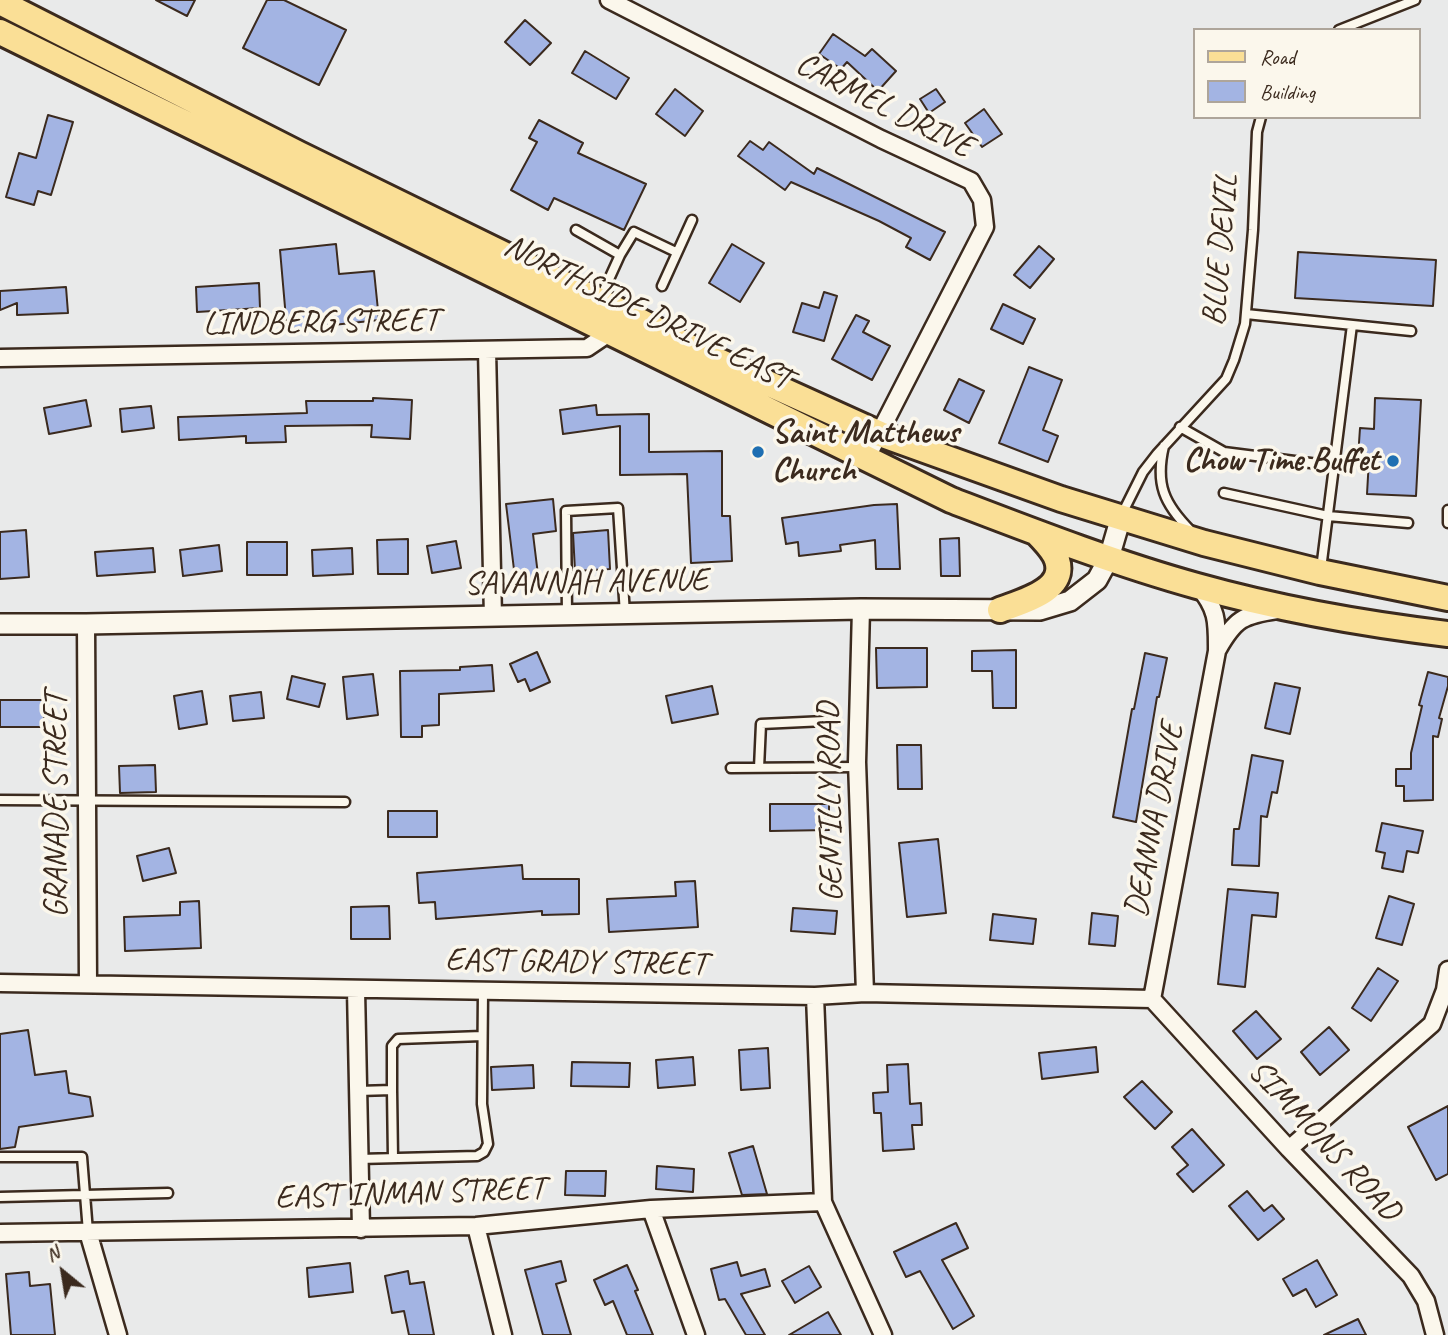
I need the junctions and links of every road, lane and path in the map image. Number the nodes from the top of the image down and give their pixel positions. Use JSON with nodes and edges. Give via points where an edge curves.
{"nodes":[{"id":1,"x":609,"y":0,"type":"edge"},
{"id":2,"x":1415,"y":0,"type":"edge"},
{"id":3,"x":0,"y":2,"type":"edge"},
{"id":4,"x":1344,"y":28,"type":"edge"},
{"id":5,"x":1,"y":31,"type":"edge"},
{"id":6,"x":1260,"y":119,"type":"edge"},
{"id":7,"x":692,"y":220,"type":"dead end"},
{"id":8,"x":576,"y":230,"type":"dead end"},
{"id":9,"x":676,"y":253,"type":"junction"},
{"id":10,"x":620,"y":256,"type":"junction"},
{"id":11,"x":662,"y":286,"type":"dead end"},
{"id":12,"x":599,"y":302,"type":"junction"},
{"id":13,"x":1246,"y":314,"type":"junction"},
{"id":14,"x":632,"y":317,"type":"junction"},
{"id":15,"x":1352,"y":325,"type":"junction"},
{"id":16,"x":1411,"y":331,"type":"dead end"},
{"id":17,"x":611,"y":332,"type":"junction"},
{"id":18,"x":487,"y":350,"type":"junction"},
{"id":19,"x":0,"y":358,"type":"edge"},
{"id":20,"x":1180,"y":427,"type":"junction"},
{"id":21,"x":880,"y":434,"type":"junction"},
{"id":22,"x":1165,"y":443,"type":"junction"},
{"id":23,"x":866,"y":458,"type":"junction"},
{"id":24,"x":1334,"y":466,"type":"junction"},
{"id":25,"x":1224,"y":493,"type":"dead end"},
{"id":26,"x":1448,"y":510,"type":"edge"},
{"id":27,"x":1328,"y":516,"type":"junction"},
{"id":28,"x":1121,"y":517,"type":"junction"},
{"id":29,"x":1408,"y":523,"type":"dead end"},
{"id":30,"x":1448,"y":523,"type":"edge"},
{"id":31,"x":1037,"y":533,"type":"junction"},
{"id":32,"x":1204,"y":543,"type":"junction"},
{"id":33,"x":1109,"y":558,"type":"junction"},
{"id":34,"x":1320,"y":572,"type":"junction"},
{"id":35,"x":1198,"y":586,"type":"junction"},
{"id":36,"x":1448,"y":598,"type":"edge"},
{"id":37,"x":1291,"y":608,"type":"junction"},
{"id":38,"x":861,"y":610,"type":"junction"},
{"id":39,"x":1000,"y":610,"type":"junction"},
{"id":40,"x":625,"y":614,"type":"junction"},
{"id":41,"x":567,"y":615,"type":"junction"},
{"id":42,"x":493,"y":617,"type":"junction"},
{"id":43,"x":0,"y":624,"type":"edge"},
{"id":44,"x":86,"y":625,"type":"junction"},
{"id":45,"x":1448,"y":634,"type":"edge"},
{"id":46,"x":1217,"y":651,"type":"junction"},
{"id":47,"x":825,"y":721,"type":"dead end"},
{"id":48,"x":857,"y":767,"type":"junction"},
{"id":49,"x":731,"y":768,"type":"dead end"},
{"id":50,"x":760,"y":768,"type":"junction"},
{"id":51,"x":0,"y":800,"type":"edge"},
{"id":52,"x":85,"y":800,"type":"junction"},
{"id":53,"x":345,"y":802,"type":"dead end"},
{"id":54,"x":1448,"y":970,"type":"edge"},
{"id":55,"x":0,"y":983,"type":"edge"},
{"id":56,"x":88,"y":984,"type":"junction"},
{"id":57,"x":356,"y":990,"type":"junction"},
{"id":58,"x":482,"y":992,"type":"junction"},
{"id":59,"x":865,"y":993,"type":"junction"},
{"id":60,"x":815,"y":996,"type":"junction"},
{"id":61,"x":1152,"y":999,"type":"junction"},
{"id":62,"x":482,"y":1037,"type":"junction"},
{"id":63,"x":392,"y":1090,"type":"junction"},
{"id":64,"x":358,"y":1091,"type":"junction"},
{"id":65,"x":1289,"y":1149,"type":"junction"},
{"id":66,"x":0,"y":1157,"type":"edge"},
{"id":67,"x":393,"y":1158,"type":"junction"},
{"id":68,"x":359,"y":1159,"type":"junction"},
{"id":69,"x":168,"y":1194,"type":"dead end"},
{"id":70,"x":0,"y":1197,"type":"edge"},
{"id":71,"x":85,"y":1197,"type":"junction"},
{"id":72,"x":823,"y":1202,"type":"junction"},
{"id":73,"x":651,"y":1209,"type":"junction"},
{"id":74,"x":476,"y":1226,"type":"junction"},
{"id":75,"x":360,"y":1229,"type":"junction"},
{"id":76,"x":88,"y":1232,"type":"junction"},
{"id":77,"x":0,"y":1233,"type":"edge"},
{"id":78,"x":118,"y":1335,"type":"edge"},
{"id":79,"x":503,"y":1335,"type":"edge"},
{"id":80,"x":696,"y":1335,"type":"edge"},
{"id":81,"x":883,"y":1335,"type":"edge"},
{"id":82,"x":1435,"y":1335,"type":"edge"}],
"edges":[{"from":1,"to":21,"type":"street","name":"CARMEL DRIVE","via":[[971,181],[982,200],[985,227]]},
{"from":2,"to":4,"type":"lane"},
{"from":3,"to":12,"type":"main road","name":"NORTHSIDE DRIVE EAST"},
{"from":5,"to":17,"type":"main road","name":"NORTHSIDE DRIVE EAST"},
{"from":6,"to":13,"type":"lane","name":"BLUE DEVIL"},
{"from":7,"to":9,"type":"lane"},
{"from":8,"to":10,"type":"lane"},
{"from":9,"to":10,"type":"lane","via":[[634,232]]},
{"from":9,"to":11,"type":"lane"},
{"from":10,"to":12,"type":"lane"},
{"from":12,"to":14,"type":"main road","name":"NORTHSIDE DRIVE EAST"},
{"from":13,"to":15,"type":"lane"},
{"from":13,"to":20,"type":"lane","name":"BLUE DEVIL","via":[[1226,379]]},
{"from":14,"to":17,"type":"street","name":"LINDBERG STREET"},
{"from":14,"to":21,"type":"main road","name":"NORTHSIDE DRIVE EAST"},
{"from":15,"to":16,"type":"lane"},
{"from":15,"to":24,"type":"lane"},
{"from":17,"to":18,"type":"street","name":"LINDBERG STREET","via":[[587,348]]},
{"from":17,"to":23,"type":"main road","name":"NORTHSIDE DRIVE EAST"},
{"from":18,"to":19,"type":"street","name":"LINDBERG STREET"},
{"from":18,"to":42,"type":"street"},
{"from":20,"to":22,"type":"lane","name":"BLUE DEVIL"},
{"from":20,"to":24,"type":"lane","via":[[1224,452]]},
{"from":21,"to":23,"type":"street","name":"CARMEL DRIVE"},
{"from":21,"to":28,"type":"main road","name":"NORTHSIDE DRIVE EAST"},
{"from":22,"to":28,"type":"lane","name":"BLUE DEVIL","via":[[1143,472]]},
{"from":22,"to":32,"type":"lane","via":[[1160,465],[1162,489],[1177,517]]},
{"from":23,"to":31,"type":"main road","name":"NORTHSIDE DRIVE EAST","via":[[951,500]]},
{"from":24,"to":27,"type":"lane"},
{"from":25,"to":27,"type":"lane"},
{"from":26,"to":30,"type":"lane"},
{"from":27,"to":29,"type":"lane"},
{"from":27,"to":34,"type":"lane"},
{"from":28,"to":32,"type":"main road","name":"NORTHSIDE DRIVE EAST"},
{"from":28,"to":33,"type":"street","name":"SAVANNAH AVENUE"},
{"from":31,"to":33,"type":"main road","name":"NORTHSIDE DRIVE EAST"},
{"from":31,"to":39,"type":"main road","via":[[1057,558],[1055,581],[1046,590]]},
{"from":32,"to":34,"type":"main road","name":"NORTHSIDE DRIVE EAST"},
{"from":33,"to":35,"type":"main road","name":"NORTHSIDE DRIVE EAST"},
{"from":33,"to":39,"type":"street","name":"SAVANNAH AVENUE","via":[[1097,580],[1070,601],[1040,610]]},
{"from":34,"to":36,"type":"main road","name":"NORTHSIDE DRIVE EAST"},
{"from":35,"to":37,"type":"main road","name":"NORTHSIDE DRIVE EAST"},
{"from":35,"to":46,"type":"street","name":"DEANNA DRIVE","via":[[1212,602]]},
{"from":37,"to":45,"type":"main road","name":"NORTHSIDE DRIVE EAST"},
{"from":37,"to":46,"type":"street","name":"DEANNA DRIVE","via":[[1241,618]]},
{"from":38,"to":39,"type":"street","name":"SAVANNAH AVENUE"},
{"from":38,"to":40,"type":"street","name":"SAVANNAH AVENUE"},
{"from":38,"to":48,"type":"street","name":"GENTILLY ROAD"},
{"from":40,"to":41,"type":"street","name":"SAVANNAH AVENUE"},
{"from":40,"to":41,"type":"lane","via":[[618,508],[566,511]]},
{"from":41,"to":42,"type":"street","name":"SAVANNAH AVENUE"},
{"from":42,"to":44,"type":"street","name":"SAVANNAH AVENUE"},
{"from":43,"to":44,"type":"street","name":"SAVANNAH AVENUE"},
{"from":44,"to":52,"type":"street","name":"GRANADE STREET"},
{"from":46,"to":61,"type":"street","name":"DEANNA DRIVE"},
{"from":47,"to":50,"type":"lane","via":[[761,724]]},
{"from":48,"to":50,"type":"lane"},
{"from":48,"to":59,"type":"street","name":"GENTILLY ROAD"},
{"from":49,"to":50,"type":"lane"},
{"from":51,"to":52,"type":"lane"},
{"from":52,"to":53,"type":"lane"},
{"from":52,"to":56,"type":"street","name":"GRANADE STREET"},
{"from":54,"to":65,"type":"street","via":[[1432,1024]]},
{"from":55,"to":56,"type":"street","name":"EAST GRADY STREET"},
{"from":56,"to":57,"type":"street","name":"EAST GRADY STREET"},
{"from":57,"to":58,"type":"street","name":"EAST GRADY STREET"},
{"from":57,"to":64,"type":"street"},
{"from":58,"to":60,"type":"street","name":"EAST GRADY STREET"},
{"from":58,"to":62,"type":"lane"},
{"from":59,"to":60,"type":"street","name":"EAST GRADY STREET"},
{"from":59,"to":61,"type":"street","name":"EAST GRADY STREET"},
{"from":60,"to":72,"type":"street"},
{"from":61,"to":65,"type":"street","name":"SIMMONS ROAD"},
{"from":62,"to":63,"type":"lane","via":[[398,1039],[392,1046]]},
{"from":62,"to":67,"type":"lane","via":[[482,1104],[488,1144],[484,1152],[477,1156]]},
{"from":63,"to":64,"type":"lane"},
{"from":63,"to":67,"type":"lane"},
{"from":64,"to":68,"type":"street"},
{"from":65,"to":82,"type":"street","name":"SIMMONS ROAD","via":[[1411,1276],[1426,1301]]},
{"from":66,"to":71,"type":"lane","via":[[82,1157]]},
{"from":67,"to":68,"type":"lane"},
{"from":68,"to":75,"type":"street"},
{"from":69,"to":71,"type":"lane"},
{"from":70,"to":71,"type":"lane"},
{"from":71,"to":76,"type":"lane"},
{"from":72,"to":73,"type":"street","name":"EAST INMAN STREET"},
{"from":72,"to":81,"type":"street"},
{"from":73,"to":74,"type":"street","name":"EAST INMAN STREET"},
{"from":73,"to":80,"type":"street"},
{"from":74,"to":75,"type":"street","name":"EAST INMAN STREET"},
{"from":74,"to":79,"type":"street"},
{"from":75,"to":76,"type":"street","name":"EAST INMAN STREET"},
{"from":76,"to":77,"type":"street","name":"EAST INMAN STREET"},
{"from":76,"to":78,"type":"street"}]}
